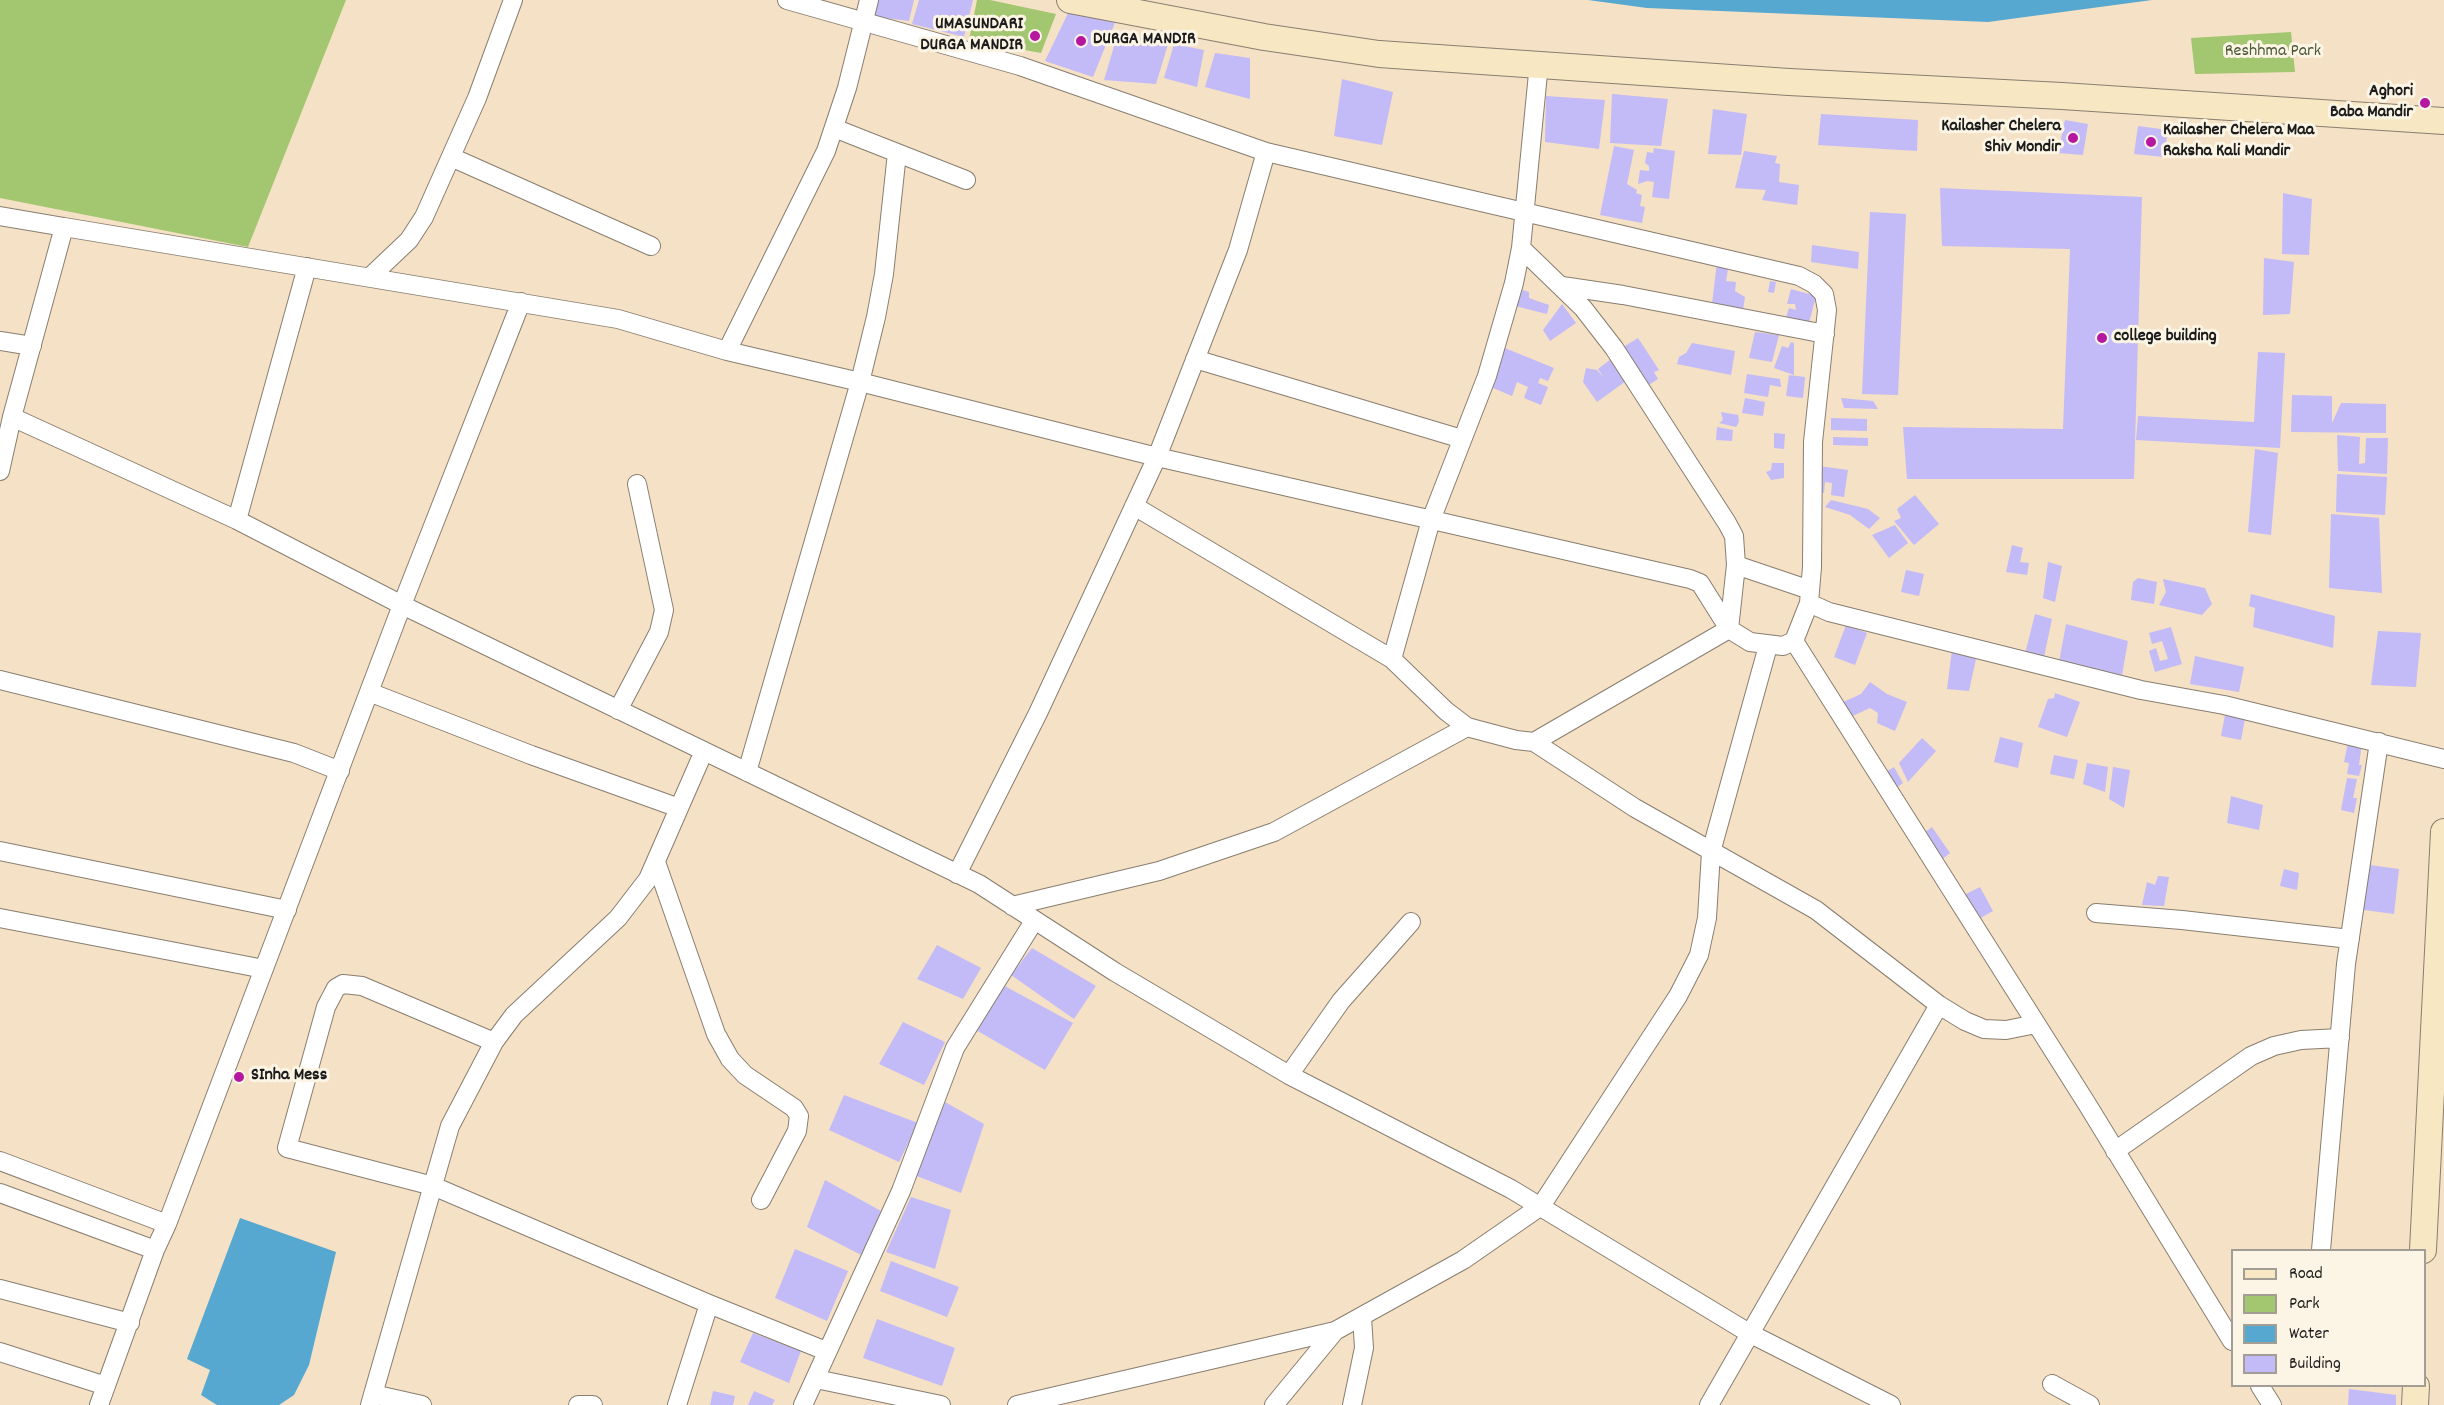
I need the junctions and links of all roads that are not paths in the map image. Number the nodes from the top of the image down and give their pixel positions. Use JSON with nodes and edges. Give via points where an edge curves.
{"nodes":[{"id":1,"x":513,"y":0,"type":"edge"},
{"id":2,"x":787,"y":0,"type":"edge"},
{"id":3,"x":869,"y":0,"type":"edge"},
{"id":4,"x":1070,"y":0,"type":"edge"},
{"id":5,"x":863,"y":20,"type":"junction"},
{"id":6,"x":1539,"y":63,"type":"junction"},
{"id":7,"x":2444,"y":121,"type":"edge"},
{"id":8,"x":834,"y":128,"type":"junction"},
{"id":9,"x":1266,"y":152,"type":"junction"},
{"id":10,"x":897,"y":153,"type":"junction"},
{"id":11,"x":451,"y":157,"type":"junction"},
{"id":12,"x":966,"y":180,"type":"dead end"},
{"id":13,"x":1523,"y":213,"type":"junction"},
{"id":14,"x":0,"y":216,"type":"edge"},
{"id":15,"x":64,"y":227,"type":"junction"},
{"id":16,"x":651,"y":246,"type":"dead end"},
{"id":17,"x":1521,"y":248,"type":"junction"},
{"id":18,"x":307,"y":267,"type":"junction"},
{"id":19,"x":370,"y":277,"type":"junction"},
{"id":20,"x":1562,"y":286,"type":"junction"},
{"id":21,"x":521,"y":302,"type":"junction"},
{"id":22,"x":1825,"y":334,"type":"junction"},
{"id":23,"x":0,"y":341,"type":"edge"},
{"id":24,"x":32,"y":346,"type":"junction"},
{"id":25,"x":727,"y":351,"type":"junction"},
{"id":26,"x":1196,"y":359,"type":"junction"},
{"id":27,"x":860,"y":382,"type":"junction"},
{"id":28,"x":12,"y":417,"type":"junction"},
{"id":29,"x":1462,"y":439,"type":"junction"},
{"id":30,"x":3,"y":447,"type":"edge"},
{"id":31,"x":1157,"y":457,"type":"junction"},
{"id":32,"x":0,"y":471,"type":"edge"},
{"id":33,"x":637,"y":484,"type":"dead end"},
{"id":34,"x":1134,"y":506,"type":"junction"},
{"id":35,"x":237,"y":520,"type":"junction"},
{"id":36,"x":1431,"y":520,"type":"junction"},
{"id":37,"x":1737,"y":565,"type":"junction"},
{"id":38,"x":1810,"y":597,"type":"junction"},
{"id":39,"x":402,"y":605,"type":"junction"},
{"id":40,"x":1729,"y":630,"type":"junction"},
{"id":41,"x":1794,"y":641,"type":"junction"},
{"id":42,"x":1768,"y":646,"type":"junction"},
{"id":43,"x":1392,"y":659,"type":"junction"},
{"id":44,"x":0,"y":680,"type":"edge"},
{"id":45,"x":369,"y":692,"type":"junction"},
{"id":46,"x":618,"y":710,"type":"junction"},
{"id":47,"x":1467,"y":727,"type":"junction"},
{"id":48,"x":1534,"y":742,"type":"junction"},
{"id":49,"x":2379,"y":742,"type":"junction"},
{"id":50,"x":704,"y":751,"type":"junction"},
{"id":51,"x":2444,"y":759,"type":"edge"},
{"id":52,"x":339,"y":771,"type":"junction"},
{"id":53,"x":747,"y":772,"type":"junction"},
{"id":54,"x":679,"y":808,"type":"junction"},
{"id":55,"x":2444,"y":832,"type":"edge"},
{"id":56,"x":0,"y":851,"type":"edge"},
{"id":57,"x":1711,"y":852,"type":"junction"},
{"id":58,"x":656,"y":862,"type":"junction"},
{"id":59,"x":957,"y":874,"type":"junction"},
{"id":60,"x":1012,"y":906,"type":"junction"},
{"id":61,"x":286,"y":910,"type":"junction"},
{"id":62,"x":2096,"y":913,"type":"dead end"},
{"id":63,"x":0,"y":918,"type":"edge"},
{"id":64,"x":1034,"y":921,"type":"junction"},
{"id":65,"x":1410,"y":922,"type":"dead end"},
{"id":66,"x":2350,"y":939,"type":"junction"},
{"id":67,"x":264,"y":969,"type":"junction"},
{"id":68,"x":1939,"y":1005,"type":"junction"},
{"id":69,"x":2036,"y":1024,"type":"junction"},
{"id":70,"x":2340,"y":1038,"type":"junction"},
{"id":71,"x":494,"y":1042,"type":"junction"},
{"id":72,"x":1289,"y":1075,"type":"junction"},
{"id":73,"x":2115,"y":1151,"type":"junction"},
{"id":74,"x":0,"y":1161,"type":"edge"},
{"id":75,"x":433,"y":1186,"type":"junction"},
{"id":76,"x":0,"y":1193,"type":"edge"},
{"id":77,"x":761,"y":1200,"type":"dead end"},
{"id":78,"x":1541,"y":1206,"type":"junction"},
{"id":79,"x":167,"y":1224,"type":"junction"},
{"id":80,"x":2321,"y":1249,"type":"edge"},
{"id":81,"x":2423,"y":1249,"type":"edge"},
{"id":82,"x":155,"y":1250,"type":"junction"},
{"id":83,"x":0,"y":1289,"type":"edge"},
{"id":84,"x":709,"y":1304,"type":"junction"},
{"id":85,"x":1362,"y":1317,"type":"junction"},
{"id":86,"x":130,"y":1323,"type":"junction"},
{"id":87,"x":1335,"y":1331,"type":"junction"},
{"id":88,"x":1749,"y":1333,"type":"junction"},
{"id":89,"x":2231,"y":1339,"type":"edge"},
{"id":90,"x":826,"y":1351,"type":"junction"},
{"id":91,"x":0,"y":1352,"type":"edge"},
{"id":92,"x":816,"y":1379,"type":"junction"},
{"id":93,"x":2052,"y":1383,"type":"dead end"},
{"id":94,"x":106,"y":1386,"type":"junction"},
{"id":95,"x":2261,"y":1387,"type":"edge"},
{"id":96,"x":2280,"y":1387,"type":"edge"},
{"id":97,"x":2416,"y":1387,"type":"edge"},
{"id":98,"x":372,"y":1400,"type":"edge"},
{"id":99,"x":2271,"y":1404,"type":"edge"},
{"id":100,"x":99,"y":1405,"type":"edge"},
{"id":101,"x":422,"y":1405,"type":"edge"},
{"id":102,"x":578,"y":1405,"type":"edge"},
{"id":103,"x":593,"y":1405,"type":"edge"},
{"id":104,"x":677,"y":1405,"type":"edge"},
{"id":105,"x":803,"y":1405,"type":"edge"},
{"id":106,"x":941,"y":1405,"type":"edge"},
{"id":107,"x":1017,"y":1405,"type":"edge"},
{"id":108,"x":1274,"y":1405,"type":"edge"},
{"id":109,"x":1352,"y":1405,"type":"edge"},
{"id":110,"x":1709,"y":1405,"type":"edge"},
{"id":111,"x":1891,"y":1405,"type":"edge"},
{"id":112,"x":2090,"y":1405,"type":"edge"},
{"id":113,"x":2415,"y":1405,"type":"edge"}],
"edges":[{"from":1,"to":11,"type":"street"},
{"from":2,"to":5,"type":"street"},
{"from":3,"to":5,"type":"street"},
{"from":4,"to":6,"type":"street","via":[[1359,51]]},
{"from":5,"to":8,"type":"street"},
{"from":5,"to":9,"type":"street","via":[[1030,69]]},
{"from":6,"to":7,"type":"street"},
{"from":6,"to":13,"type":"street"},
{"from":8,"to":10,"type":"street"},
{"from":8,"to":25,"type":"street"},
{"from":9,"to":13,"type":"street"},
{"from":9,"to":26,"type":"street","via":[[1238,250]]},
{"from":10,"to":12,"type":"street"},
{"from":10,"to":27,"type":"street","via":[[884,274]]},
{"from":11,"to":16,"type":"street"},
{"from":11,"to":19,"type":"street","via":[[409,240]]},
{"from":13,"to":17,"type":"street"},
{"from":13,"to":22,"type":"street","via":[[1799,276],[1824,294]]},
{"from":14,"to":15,"type":"street"},
{"from":15,"to":18,"type":"street"},
{"from":15,"to":24,"type":"street"},
{"from":17,"to":20,"type":"street"},
{"from":17,"to":29,"type":"street","via":[[1487,376]]},
{"from":18,"to":19,"type":"street"},
{"from":18,"to":35,"type":"street"},
{"from":19,"to":21,"type":"street"},
{"from":20,"to":22,"type":"street"},
{"from":20,"to":37,"type":"street","via":[[1614,348],[1727,523],[1734,536]]},
{"from":21,"to":25,"type":"street","via":[[618,319]]},
{"from":21,"to":39,"type":"street"},
{"from":22,"to":38,"type":"street","via":[[1813,442]]},
{"from":23,"to":24,"type":"street"},
{"from":24,"to":28,"type":"street"},
{"from":25,"to":27,"type":"street"},
{"from":26,"to":29,"type":"street"},
{"from":26,"to":31,"type":"street"},
{"from":27,"to":31,"type":"street"},
{"from":27,"to":53,"type":"street"},
{"from":28,"to":30,"type":"street"},
{"from":28,"to":35,"type":"street"},
{"from":29,"to":36,"type":"street"},
{"from":30,"to":32,"type":"street"},
{"from":31,"to":34,"type":"street"},
{"from":31,"to":36,"type":"street"},
{"from":33,"to":46,"type":"street","via":[[664,610],[659,632]]},
{"from":34,"to":43,"type":"street"},
{"from":34,"to":59,"type":"street","via":[[1038,713]]},
{"from":35,"to":39,"type":"street"},
{"from":36,"to":40,"type":"street","via":[[1690,579],[1700,583]]},
{"from":36,"to":43,"type":"street"},
{"from":37,"to":38,"type":"street"},
{"from":37,"to":40,"type":"street"},
{"from":38,"to":41,"type":"street"},
{"from":38,"to":49,"type":"street","via":[[1829,612],[2140,690],[2224,705]]},
{"from":39,"to":45,"type":"street"},
{"from":39,"to":46,"type":"street"},
{"from":40,"to":42,"type":"street","via":[[1750,642]]},
{"from":40,"to":48,"type":"street"},
{"from":41,"to":42,"type":"street"},
{"from":41,"to":69,"type":"street"},
{"from":42,"to":57,"type":"street"},
{"from":43,"to":47,"type":"street"},
{"from":44,"to":52,"type":"street","via":[[294,753]]},
{"from":45,"to":52,"type":"street"},
{"from":45,"to":54,"type":"street"},
{"from":46,"to":50,"type":"street"},
{"from":47,"to":48,"type":"street"},
{"from":47,"to":60,"type":"street","via":[[1274,832],[1159,871]]},
{"from":48,"to":57,"type":"street"},
{"from":49,"to":51,"type":"street"},
{"from":49,"to":66,"type":"street"},
{"from":50,"to":53,"type":"street"},
{"from":50,"to":54,"type":"street"},
{"from":52,"to":61,"type":"street"},
{"from":53,"to":59,"type":"street"},
{"from":54,"to":58,"type":"street"},
{"from":55,"to":81,"type":"street"},
{"from":56,"to":61,"type":"street"},
{"from":57,"to":68,"type":"street","via":[[1816,910]]},
{"from":57,"to":78,"type":"street","via":[[1707,918],[1699,955],[1678,996]]},
{"from":58,"to":71,"type":"street","via":[[618,918],[514,1015]]},
{"from":58,"to":77,"type":"street","via":[[716,1034],[730,1059],[799,1116],[797,1131]]},
{"from":59,"to":60,"type":"street"},
{"from":60,"to":64,"type":"street"},
{"from":61,"to":67,"type":"street"},
{"from":62,"to":66,"type":"street"},
{"from":63,"to":67,"type":"street"},
{"from":64,"to":72,"type":"street"},
{"from":64,"to":90,"type":"street","via":[[955,1048],[902,1191]]},
{"from":65,"to":72,"type":"street","via":[[1341,1001]]},
{"from":66,"to":70,"type":"street"},
{"from":67,"to":79,"type":"street"},
{"from":68,"to":69,"type":"street","via":[[1984,1029],[2006,1030]]},
{"from":68,"to":88,"type":"street"},
{"from":69,"to":73,"type":"street"},
{"from":70,"to":73,"type":"street","via":[[2301,1040],[2251,1056]]},
{"from":70,"to":80,"type":"street"},
{"from":71,"to":75,"type":"street","via":[[450,1126]]},
{"from":71,"to":75,"type":"street","via":[[353,983],[336,988],[326,1007],[287,1148]]},
{"from":72,"to":78,"type":"street"},
{"from":73,"to":89,"type":"street"},
{"from":74,"to":79,"type":"street"},
{"from":75,"to":84,"type":"street"},
{"from":75,"to":98,"type":"street"},
{"from":76,"to":82,"type":"street"},
{"from":78,"to":85,"type":"street","via":[[1463,1260]]},
{"from":78,"to":88,"type":"street"},
{"from":79,"to":82,"type":"street"},
{"from":82,"to":86,"type":"street"},
{"from":83,"to":86,"type":"street"},
{"from":84,"to":90,"type":"street"},
{"from":84,"to":104,"type":"street"},
{"from":85,"to":87,"type":"street"},
{"from":85,"to":109,"type":"street","via":[[1364,1348]]},
{"from":86,"to":94,"type":"street"},
{"from":87,"to":107,"type":"street"},
{"from":87,"to":108,"type":"street"},
{"from":88,"to":110,"type":"street"},
{"from":88,"to":111,"type":"street"},
{"from":90,"to":92,"type":"street"},
{"from":91,"to":94,"type":"street"},
{"from":92,"to":105,"type":"street"},
{"from":92,"to":106,"type":"street"},
{"from":93,"to":112,"type":"street"},
{"from":94,"to":100,"type":"street"},
{"from":95,"to":99,"type":"street"},
{"from":96,"to":99,"type":"street"},
{"from":97,"to":113,"type":"street"},
{"from":98,"to":101,"type":"street"},
{"from":102,"to":103,"type":"street"}]}
